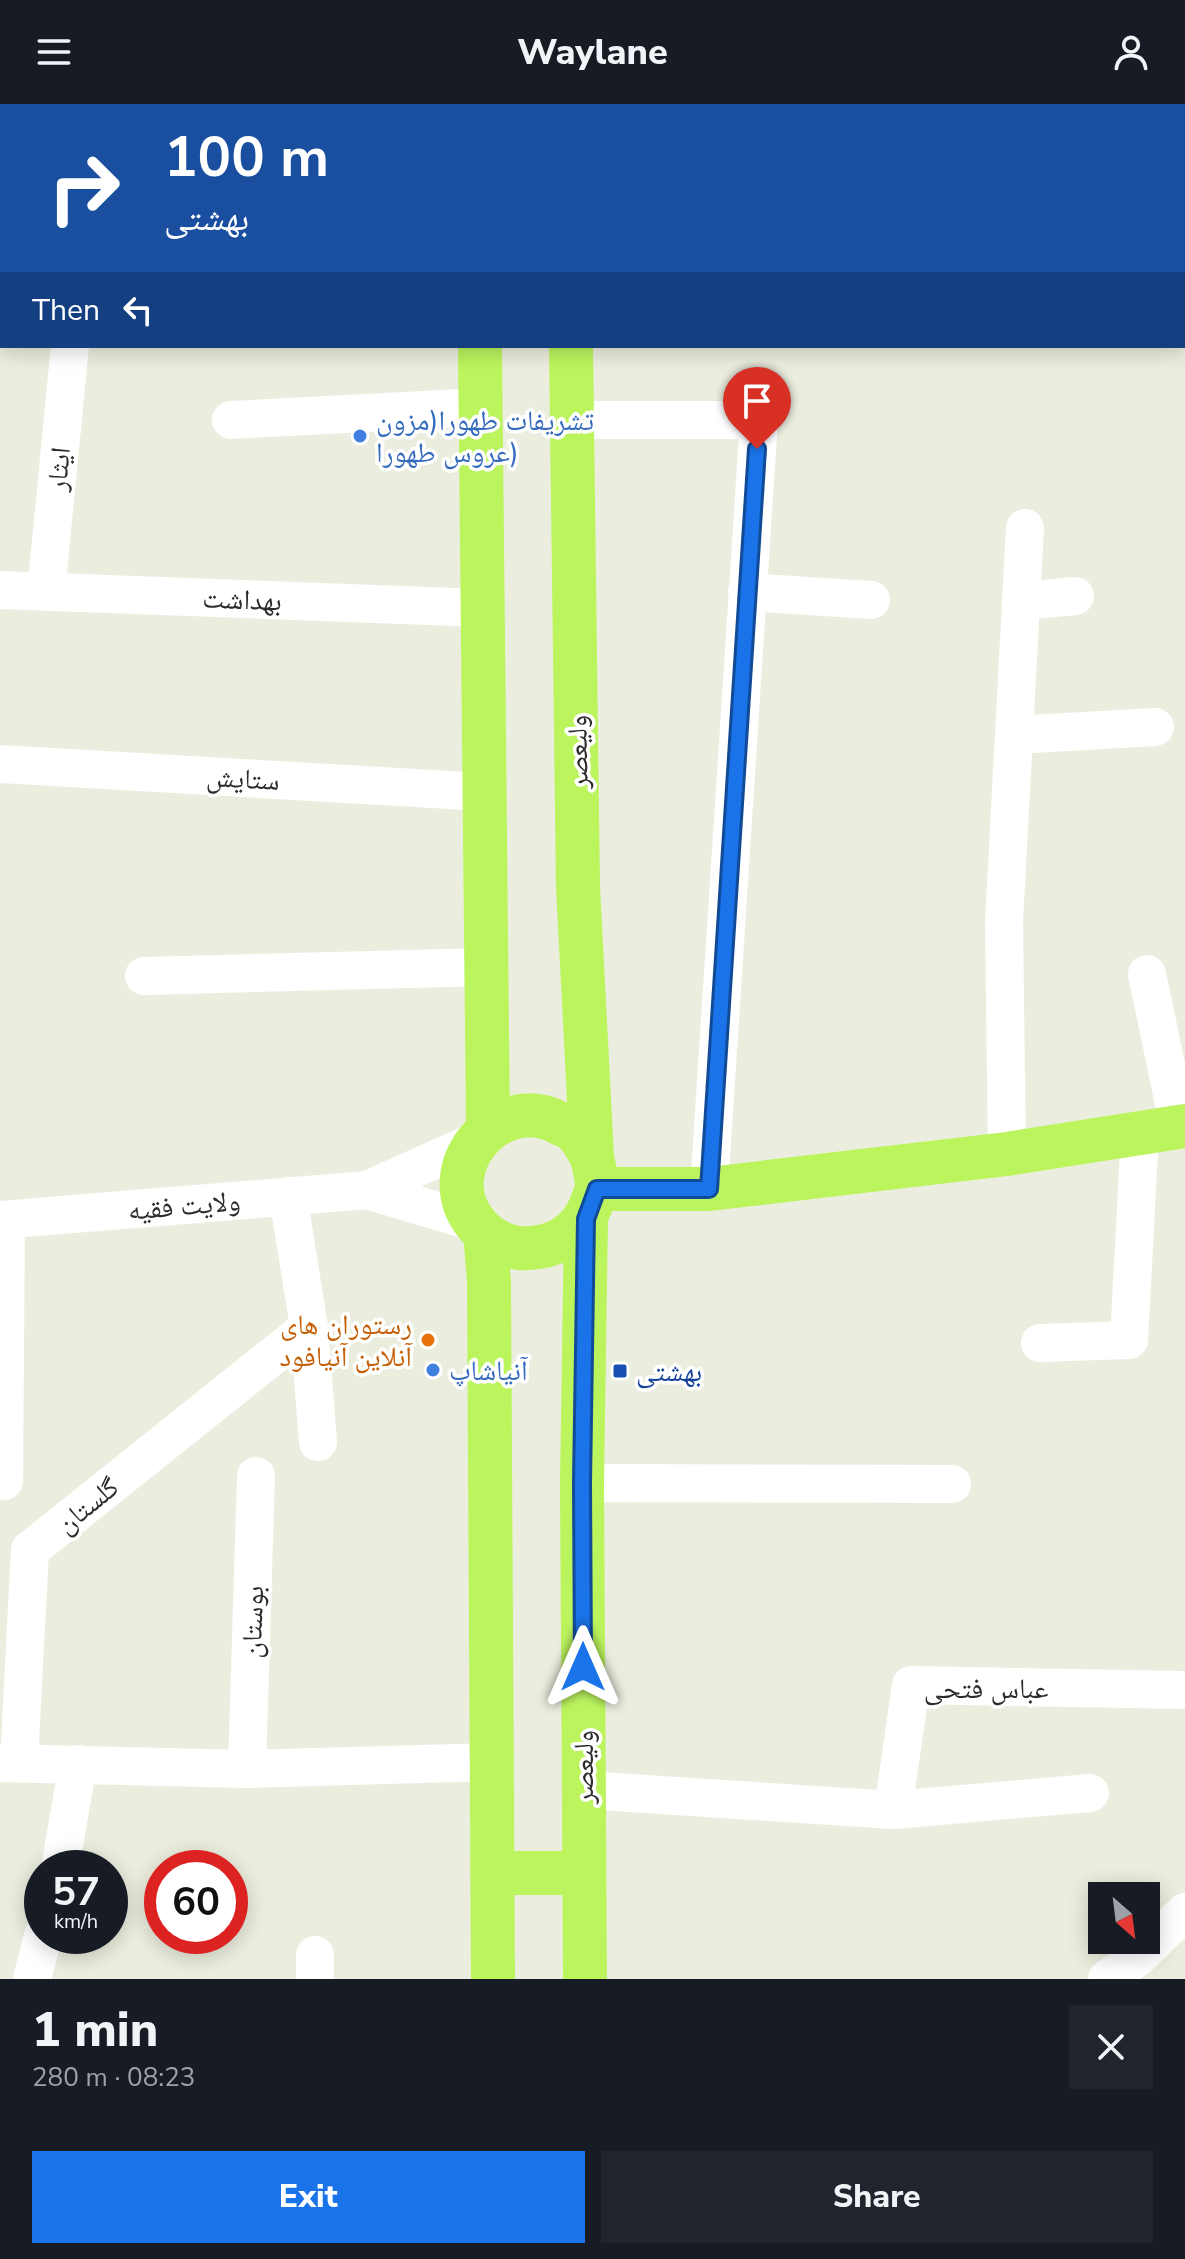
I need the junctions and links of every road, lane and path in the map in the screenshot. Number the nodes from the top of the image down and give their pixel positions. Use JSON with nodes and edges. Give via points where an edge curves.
{"nodes":[{"id":1,"x":70,"y":348,"type":"edge"},
{"id":2,"x":480,"y":348,"type":"edge"},
{"id":3,"x":571,"y":348,"type":"edge"},
{"id":4,"x":481,"y":407,"type":"junction"},
{"id":5,"x":231,"y":420,"type":"dead end"},
{"id":6,"x":572,"y":420,"type":"junction"},
{"id":7,"x":1025,"y":528,"type":"dead end"},
{"id":8,"x":0,"y":590,"type":"edge"},
{"id":9,"x":46,"y":592,"type":"junction"},
{"id":10,"x":747,"y":592,"type":"junction"},
{"id":11,"x":1075,"y":596,"type":"dead end"},
{"id":12,"x":871,"y":600,"type":"dead end"},
{"id":13,"x":1022,"y":601,"type":"junction"},
{"id":14,"x":483,"y":608,"type":"junction"},
{"id":15,"x":1155,"y":727,"type":"dead end"},
{"id":16,"x":1014,"y":735,"type":"junction"},
{"id":17,"x":0,"y":764,"type":"edge"},
{"id":18,"x":485,"y":792,"type":"junction"},
{"id":19,"x":487,"y":967,"type":"junction"},
{"id":20,"x":1147,"y":974,"type":"dead end"},
{"id":21,"x":144,"y":976,"type":"dead end"},
{"id":22,"x":1168,"y":1129,"type":"edge"},
{"id":23,"x":481,"y":1135,"type":"junction"},
{"id":24,"x":1007,"y":1154,"type":"junction"},
{"id":25,"x":592,"y":1188,"type":"junction"},
{"id":26,"x":709,"y":1189,"type":"junction"},
{"id":27,"x":367,"y":1190,"type":"junction"},
{"id":28,"x":288,"y":1196,"type":"junction"},
{"id":29,"x":3,"y":1220,"type":"edge"},
{"id":30,"x":479,"y":1228,"type":"junction"},
{"id":31,"x":309,"y":1327,"type":"junction"},
{"id":32,"x":1040,"y":1343,"type":"dead end"},
{"id":33,"x":318,"y":1442,"type":"dead end"},
{"id":34,"x":256,"y":1476,"type":"dead end"},
{"id":35,"x":4,"y":1481,"type":"dead end"},
{"id":36,"x":582,"y":1483,"type":"junction"},
{"id":37,"x":952,"y":1484,"type":"dead end"},
{"id":38,"x":1185,"y":1690,"type":"edge"},
{"id":39,"x":492,"y":1762,"type":"junction"},
{"id":40,"x":10,"y":1763,"type":"edge"},
{"id":41,"x":78,"y":1764,"type":"junction"},
{"id":42,"x":247,"y":1769,"type":"junction"},
{"id":43,"x":584,"y":1790,"type":"junction"},
{"id":44,"x":1090,"y":1793,"type":"dead end"},
{"id":45,"x":893,"y":1810,"type":"junction"},
{"id":46,"x":63,"y":1850,"type":"edge"},
{"id":47,"x":493,"y":1873,"type":"junction"},
{"id":48,"x":584,"y":1873,"type":"junction"},
{"id":49,"x":1185,"y":1912,"type":"edge"},
{"id":50,"x":38,"y":1954,"type":"edge"},
{"id":51,"x":32,"y":1979,"type":"edge"},
{"id":52,"x":493,"y":1979,"type":"edge"},
{"id":53,"x":585,"y":1979,"type":"edge"},
{"id":54,"x":1107,"y":1979,"type":"edge"}],
"edges":[{"from":1,"to":9,"type":"street","name":"ایثار"},
{"from":2,"to":4,"type":"main road"},
{"from":3,"to":6,"type":"main road","name":"ولیعصر"},
{"from":4,"to":5,"type":"street"},
{"from":4,"to":14,"type":"main road"},
{"from":6,"to":10,"type":"street","via":[[759,420]]},
{"from":6,"to":25,"type":"main road","name":"ولیعصر","via":[[578,887]]},
{"from":7,"to":13,"type":"street"},
{"from":8,"to":9,"type":"street","name":"بهداشت"},
{"from":9,"to":14,"type":"street","name":"بهداشت"},
{"from":10,"to":12,"type":"street"},
{"from":10,"to":26,"type":"street"},
{"from":11,"to":13,"type":"street"},
{"from":13,"to":16,"type":"street"},
{"from":14,"to":18,"type":"main road"},
{"from":15,"to":16,"type":"street"},
{"from":16,"to":24,"type":"street","via":[[1004,922]]},
{"from":17,"to":18,"type":"street","name":"ستایش"},
{"from":18,"to":19,"type":"main road"},
{"from":19,"to":21,"type":"street"},
{"from":19,"to":23,"type":"main road"},
{"from":20,"to":22,"type":"street"},
{"from":22,"to":24,"type":"main road"},
{"from":22,"to":32,"type":"street","via":[[1129,1340]]},
{"from":23,"to":25,"type":"main road","via":[[516,1115],[547,1117],[575,1131]]},
{"from":23,"to":27,"type":"street","name":"ولایت فقیه"},
{"from":23,"to":30,"type":"main road","via":[[465,1161],[461,1182]]},
{"from":24,"to":26,"type":"main road"},
{"from":25,"to":26,"type":"main road"},
{"from":25,"to":30,"type":"main road","via":[[565,1239],[538,1249],[510,1247]]},
{"from":25,"to":36,"type":"main road","name":"ولیعصر"},
{"from":27,"to":28,"type":"street","name":"ولایت فقیه"},
{"from":27,"to":30,"type":"street","name":"ولایت فقیه"},
{"from":28,"to":29,"type":"street","name":"ولایت فقیه"},
{"from":28,"to":31,"type":"street"},
{"from":29,"to":35,"type":"street"},
{"from":30,"to":39,"type":"main road","via":[[489,1281]]},
{"from":31,"to":33,"type":"street"},
{"from":31,"to":40,"type":"street","name":"گلستان","via":[[30,1550]]},
{"from":34,"to":42,"type":"street","name":"بوستان"},
{"from":36,"to":37,"type":"street"},
{"from":36,"to":43,"type":"main road","name":"ولیعصر"},
{"from":38,"to":45,"type":"street","name":"عباس فتحی","via":[[911,1685]]},
{"from":39,"to":42,"type":"street"},
{"from":39,"to":47,"type":"main road"},
{"from":40,"to":41,"type":"street"},
{"from":41,"to":42,"type":"street"},
{"from":41,"to":46,"type":"street"},
{"from":43,"to":45,"type":"street"},
{"from":43,"to":48,"type":"main road","name":"ولیعصر"},
{"from":44,"to":45,"type":"street"},
{"from":47,"to":48,"type":"main road"},
{"from":47,"to":52,"type":"main road"},
{"from":48,"to":53,"type":"main road","name":"ولیعصر"},
{"from":49,"to":54,"type":"street"},
{"from":50,"to":51,"type":"street"}]}
